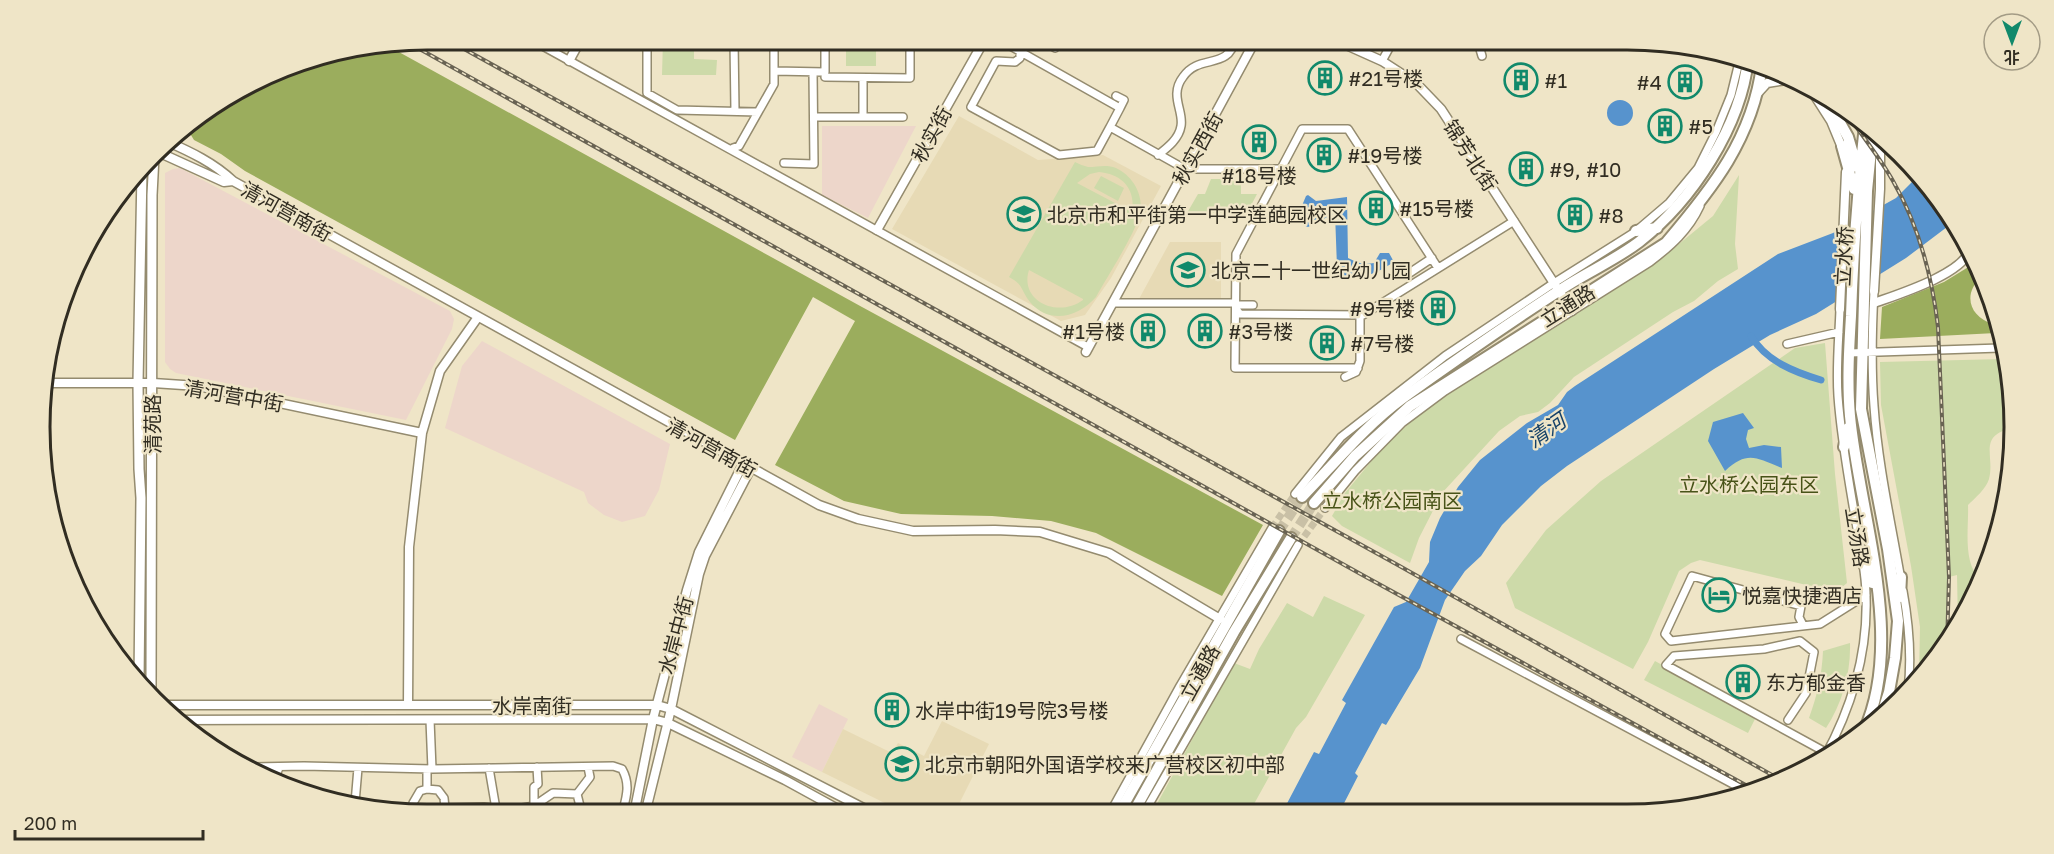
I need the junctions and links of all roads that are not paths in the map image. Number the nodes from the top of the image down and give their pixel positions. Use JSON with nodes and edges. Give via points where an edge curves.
{"nodes":[{"id":1,"x":550,"y":50,"type":"edge"},
{"id":2,"x":575,"y":50,"type":"edge"},
{"id":3,"x":647,"y":50,"type":"edge"},
{"id":4,"x":734,"y":50,"type":"edge"},
{"id":5,"x":774,"y":50,"type":"edge"},
{"id":6,"x":825,"y":50,"type":"edge"},
{"id":7,"x":910,"y":50,"type":"edge"},
{"id":8,"x":979,"y":50,"type":"edge"},
{"id":9,"x":1019,"y":50,"type":"edge"},
{"id":10,"x":1026,"y":50,"type":"edge"},
{"id":11,"x":1232,"y":50,"type":"edge"},
{"id":12,"x":1250,"y":50,"type":"edge"},
{"id":13,"x":1358,"y":50,"type":"edge"},
{"id":14,"x":1388,"y":50,"type":"edge"},
{"id":15,"x":1480,"y":50,"type":"edge"},
{"id":16,"x":1482,"y":56,"type":"dead end"},
{"id":17,"x":569,"y":61,"type":"junction"},
{"id":18,"x":1382,"y":61,"type":"junction"},
{"id":19,"x":1738,"y":66,"type":"edge"},
{"id":20,"x":1746,"y":69,"type":"edge"},
{"id":21,"x":774,"y":71,"type":"junction"},
{"id":22,"x":813,"y":74,"type":"junction"},
{"id":23,"x":825,"y":74,"type":"junction"},
{"id":24,"x":1760,"y":74,"type":"edge"},
{"id":25,"x":863,"y":78,"type":"junction"},
{"id":26,"x":1779,"y":81,"type":"edge"},
{"id":27,"x":1756,"y":95,"type":"junction"},
{"id":28,"x":1116,"y":96,"type":"dead end"},
{"id":29,"x":1819,"y":102,"type":"edge"},
{"id":30,"x":1120,"y":108,"type":"junction"},
{"id":31,"x":735,"y":111,"type":"junction"},
{"id":32,"x":1833,"y":111,"type":"edge"},
{"id":33,"x":758,"y":112,"type":"junction"},
{"id":34,"x":814,"y":117,"type":"junction"},
{"id":35,"x":863,"y":117,"type":"junction"},
{"id":36,"x":903,"y":117,"type":"dead end"},
{"id":37,"x":1110,"y":128,"type":"junction"},
{"id":38,"x":1865,"y":134,"type":"edge"},
{"id":39,"x":1871,"y":139,"type":"edge"},
{"id":40,"x":175,"y":146,"type":"edge"},
{"id":41,"x":1842,"y":146,"type":"joint"},
{"id":42,"x":1880,"y":147,"type":"joint"},
{"id":43,"x":732,"y":150,"type":"junction"},
{"id":44,"x":165,"y":155,"type":"edge"},
{"id":45,"x":1158,"y":155,"type":"junction"},
{"id":46,"x":784,"y":163,"type":"dead end"},
{"id":47,"x":153,"y":167,"type":"edge"},
{"id":48,"x":1185,"y":169,"type":"junction"},
{"id":49,"x":1281,"y":169,"type":"junction"},
{"id":50,"x":1864,"y":176,"type":"junction"},
{"id":51,"x":142,"y":179,"type":"edge"},
{"id":52,"x":233,"y":181,"type":"junction"},
{"id":53,"x":1851,"y":202,"type":"junction"},
{"id":54,"x":1514,"y":221,"type":"junction"},
{"id":55,"x":1657,"y":228,"type":"junction"},
{"id":56,"x":877,"y":230,"type":"junction"},
{"id":57,"x":1636,"y":231,"type":"junction"},
{"id":58,"x":1432,"y":258,"type":"junction"},
{"id":59,"x":1965,"y":258,"type":"edge"},
{"id":60,"x":1438,"y":268,"type":"junction"},
{"id":61,"x":1408,"y":273,"type":"dead end"},
{"id":62,"x":1556,"y":287,"type":"junction"},
{"id":63,"x":1874,"y":291,"type":"joint"},
{"id":64,"x":1863,"y":297,"type":"joint"},
{"id":65,"x":1851,"y":302,"type":"joint"},
{"id":66,"x":1113,"y":303,"type":"junction"},
{"id":67,"x":1874,"y":303,"type":"junction"},
{"id":68,"x":1253,"y":305,"type":"dead end"},
{"id":69,"x":1237,"y":308,"type":"junction"},
{"id":70,"x":1570,"y":308,"type":"junction"},
{"id":71,"x":1840,"y":309,"type":"joint"},
{"id":72,"x":1360,"y":315,"type":"junction"},
{"id":73,"x":478,"y":317,"type":"junction"},
{"id":74,"x":1240,"y":327,"type":"dead end"},
{"id":75,"x":1839,"y":332,"type":"junction"},
{"id":76,"x":1787,"y":344,"type":"dead end"},
{"id":77,"x":1996,"y":348,"type":"edge"},
{"id":78,"x":1087,"y":349,"type":"joint"},
{"id":79,"x":1849,"y":353,"type":"junction"},
{"id":80,"x":1867,"y":353,"type":"junction"},
{"id":81,"x":1358,"y":368,"type":"junction"},
{"id":82,"x":1345,"y":377,"type":"dead end"},
{"id":83,"x":52,"y":383,"type":"edge"},
{"id":84,"x":138,"y":383,"type":"junction"},
{"id":85,"x":153,"y":383,"type":"junction"},
{"id":86,"x":1392,"y":397,"type":"junction"},
{"id":87,"x":1850,"y":416,"type":"junction"},
{"id":88,"x":1379,"y":419,"type":"junction"},
{"id":89,"x":423,"y":433,"type":"junction"},
{"id":90,"x":1844,"y":447,"type":"junction"},
{"id":91,"x":1871,"y":457,"type":"junction"},
{"id":92,"x":747,"y":466,"type":"junction"},
{"id":93,"x":1883,"y":472,"type":"junction"},
{"id":94,"x":1298,"y":495,"type":"joint"},
{"id":95,"x":1314,"y":503,"type":"tunnel mouth"},
{"id":96,"x":1325,"y":508,"type":"tunnel mouth"},
{"id":97,"x":1276,"y":530,"type":"joint"},
{"id":98,"x":1294,"y":542,"type":"joint"},
{"id":99,"x":1863,"y":561,"type":"junction"},
{"id":100,"x":1901,"y":577,"type":"junction"},
{"id":101,"x":1866,"y":595,"type":"junction"},
{"id":102,"x":1878,"y":596,"type":"junction"},
{"id":103,"x":1220,"y":619,"type":"junction"},
{"id":104,"x":1898,"y":621,"type":"junction"},
{"id":105,"x":1803,"y":626,"type":"junction"},
{"id":106,"x":1461,"y":639,"type":"dead end"},
{"id":107,"x":139,"y":671,"type":"edge"},
{"id":108,"x":1909,"y":678,"type":"edge"},
{"id":109,"x":151,"y":685,"type":"edge"},
{"id":110,"x":1886,"y":701,"type":"edge"},
{"id":111,"x":172,"y":705,"type":"edge"},
{"id":112,"x":408,"y":705,"type":"junction"},
{"id":113,"x":657,"y":705,"type":"junction"},
{"id":114,"x":671,"y":709,"type":"junction"},
{"id":115,"x":1868,"y":717,"type":"edge"},
{"id":116,"x":653,"y":719,"type":"junction"},
{"id":117,"x":189,"y":720,"type":"edge"},
{"id":118,"x":430,"y":720,"type":"junction"},
{"id":119,"x":1788,"y":720,"type":"dead end"},
{"id":120,"x":668,"y":723,"type":"junction"},
{"id":121,"x":1832,"y":744,"type":"edge"},
{"id":122,"x":1170,"y":748,"type":"junction"},
{"id":123,"x":1820,"y":752,"type":"edge"},
{"id":124,"x":263,"y":767,"type":"edge"},
{"id":125,"x":588,"y":767,"type":"junction"},
{"id":126,"x":279,"y":768,"type":"junction"},
{"id":127,"x":358,"y":768,"type":"junction"},
{"id":128,"x":489,"y":768,"type":"junction"},
{"id":129,"x":537,"y":768,"type":"junction"},
{"id":130,"x":429,"y":769,"type":"junction"},
{"id":131,"x":277,"y":773,"type":"edge"},
{"id":132,"x":1166,"y":773,"type":"junction"},
{"id":133,"x":1739,"y":787,"type":"edge"},
{"id":134,"x":427,"y":789,"type":"junction"},
{"id":135,"x":577,"y":794,"type":"junction"},
{"id":136,"x":356,"y":798,"type":"edge"},
{"id":137,"x":413,"y":804,"type":"edge"},
{"id":138,"x":445,"y":804,"type":"edge"},
{"id":139,"x":495,"y":804,"type":"edge"},
{"id":140,"x":534,"y":804,"type":"edge"},
{"id":141,"x":537,"y":804,"type":"edge"},
{"id":142,"x":580,"y":804,"type":"edge"},
{"id":143,"x":625,"y":804,"type":"edge"},
{"id":144,"x":636,"y":804,"type":"edge"},
{"id":145,"x":648,"y":804,"type":"edge"},
{"id":146,"x":828,"y":804,"type":"edge"},
{"id":147,"x":856,"y":804,"type":"edge"},
{"id":148,"x":1118,"y":804,"type":"edge"},
{"id":149,"x":1123,"y":804,"type":"edge"},
{"id":150,"x":1138,"y":804,"type":"edge"},
{"id":151,"x":1149,"y":804,"type":"edge"}],
"edges":[{"from":1,"to":17,"type":"street"},
{"from":2,"to":17,"type":"street"},
{"from":3,"to":31,"type":"street","via":[[647,93],[677,110]]},
{"from":4,"to":31,"type":"street"},
{"from":5,"to":21,"type":"street"},
{"from":6,"to":23,"type":"street"},
{"from":7,"to":25,"type":"street","via":[[910,78]]},
{"from":8,"to":56,"type":"street","name":"秋实街"},
{"from":9,"to":37,"type":"street","via":[[1020,58],[1015,62],[996,61],[971,107],[1059,155],[1097,151]]},
{"from":10,"to":30,"type":"street"},
{"from":11,"to":45,"type":"street","via":[[1225,58],[1196,64],[1182,77],[1177,93],[1182,124],[1171,145]]},
{"from":12,"to":48,"type":"street","name":"秋实西街"},
{"from":13,"to":18,"type":"street","name":"锦芳北街"},
{"from":14,"to":18,"type":"street"},
{"from":15,"to":16,"type":"street"},
{"from":17,"to":43,"type":"street"},
{"from":18,"to":54,"type":"street","name":"锦芳北街","via":[[1416,83],[1441,109]]},
{"from":19,"to":57,"type":"street","via":[[1731,95],[1698,168],[1669,203]]},
{"from":20,"to":55,"type":"main road","name":"立通路","via":[[1737,110],[1699,181]]},
{"from":21,"to":22,"type":"street"},
{"from":21,"to":33,"type":"street","via":[[774,84]]},
{"from":22,"to":23,"type":"street"},
{"from":22,"to":34,"type":"street"},
{"from":23,"to":25,"type":"street"},
{"from":24,"to":27,"type":"main road","name":"立通路"},
{"from":25,"to":35,"type":"street"},
{"from":26,"to":27,"type":"street","via":[[1767,84]]},
{"from":27,"to":70,"type":"main road","name":"立通路","via":[[1737,147],[1706,194],[1666,243]]},
{"from":28,"to":30,"type":"street","via":[[1124,100]]},
{"from":29,"to":41,"type":"street"},
{"from":30,"to":37,"type":"street"},
{"from":31,"to":33,"type":"street"},
{"from":32,"to":50,"type":"main road"},
{"from":33,"to":43,"type":"street","via":[[739,146]]},
{"from":34,"to":35,"type":"street"},
{"from":34,"to":46,"type":"street","via":[[814,164]]},
{"from":35,"to":36,"type":"street"},
{"from":37,"to":45,"type":"street"},
{"from":38,"to":50,"type":"main road"},
{"from":39,"to":50,"type":"main road"},
{"from":40,"to":52,"type":"street","name":"清河营南街","via":[[211,163]]},
{"from":41,"to":53,"type":"main road"},
{"from":42,"to":50,"type":"main road"},
{"from":42,"to":63,"type":"street","name":"立水桥"},
{"from":43,"to":56,"type":"street"},
{"from":44,"to":52,"type":"street","name":"清河营南街","via":[[224,182]]},
{"from":45,"to":48,"type":"street"},
{"from":47,"to":85,"type":"main road","name":"清苑路"},
{"from":48,"to":49,"type":"street"},
{"from":48,"to":66,"type":"street","name":"秋实西街"},
{"from":49,"to":58,"type":"street","via":[[1302,129],[1348,129]]},
{"from":49,"to":69,"type":"street","via":[[1236,254]]},
{"from":50,"to":53,"type":"main road"},
{"from":50,"to":64,"type":"main road","name":"立水桥","via":[[1867,191]]},
{"from":51,"to":84,"type":"main road","name":"清苑路"},
{"from":52,"to":73,"type":"street","name":"清河营南街"},
{"from":53,"to":65,"type":"main road","name":"立水桥"},
{"from":53,"to":71,"type":"street","name":"立水桥"},
{"from":54,"to":60,"type":"street"},
{"from":54,"to":62,"type":"street","name":"锦芳北街"},
{"from":55,"to":57,"type":"main road"},
{"from":55,"to":62,"type":"main road","name":"立通路","via":[[1636,244]]},
{"from":56,"to":78,"type":"street"},
{"from":57,"to":62,"type":"street"},
{"from":58,"to":60,"type":"street"},
{"from":58,"to":61,"type":"street"},
{"from":59,"to":67,"type":"street","via":[[1927,283]]},
{"from":60,"to":72,"type":"street"},
{"from":62,"to":70,"type":"street","name":"锦芳北街"},
{"from":62,"to":86,"type":"street","via":[[1445,356]]},
{"from":62,"to":88,"type":"main road","name":"立通路"},
{"from":63,"to":67,"type":"street","name":"立汤路"},
{"from":64,"to":80,"type":"main road","name":"立汤路"},
{"from":65,"to":79,"type":"main road","name":"立汤路"},
{"from":66,"to":69,"type":"street"},
{"from":66,"to":78,"type":"street","name":"秋实西街"},
{"from":67,"to":80,"type":"street","name":"立汤路"},
{"from":68,"to":69,"type":"street"},
{"from":69,"to":72,"type":"street"},
{"from":69,"to":74,"type":"street"},
{"from":69,"to":81,"type":"street","via":[[1235,368]]},
{"from":70,"to":95,"type":"main road","name":"立通路","via":[[1410,406],[1355,456]]},
{"from":70,"to":96,"type":"street","via":[[1402,423]]},
{"from":71,"to":75,"type":"street","name":"立汤路"},
{"from":72,"to":81,"type":"street"},
{"from":73,"to":89,"type":"street","via":[[440,371]]},
{"from":73,"to":92,"type":"street","name":"清河营南街"},
{"from":75,"to":76,"type":"street"},
{"from":75,"to":90,"type":"street","name":"立汤路","via":[[1838,397]]},
{"from":77,"to":80,"type":"street"},
{"from":79,"to":80,"type":"street"},
{"from":79,"to":87,"type":"main road","name":"立汤路"},
{"from":80,"to":91,"type":"main road","name":"立汤路","via":[[1861,409]]},
{"from":80,"to":93,"type":"street","name":"立汤路"},
{"from":81,"to":82,"type":"street"},
{"from":83,"to":84,"type":"street","name":"清河营中街"},
{"from":84,"to":85,"type":"street","name":"清河营中街"},
{"from":84,"to":107,"type":"main road","name":"清苑路"},
{"from":85,"to":89,"type":"street","name":"清河营中街","via":[[198,386]]},
{"from":85,"to":109,"type":"main road","name":"清苑路"},
{"from":86,"to":88,"type":"main road"},
{"from":86,"to":94,"type":"street","via":[[1341,437]]},
{"from":87,"to":90,"type":"main road"},
{"from":87,"to":102,"type":"main road","name":"立汤路"},
{"from":88,"to":94,"type":"main road","name":"立通路"},
{"from":89,"to":112,"type":"street","via":[[409,547]]},
{"from":90,"to":99,"type":"street","name":"立汤路"},
{"from":91,"to":93,"type":"main road"},
{"from":91,"to":104,"type":"main road","name":"立汤路"},
{"from":92,"to":103,"type":"street","name":"清河营南街","via":[[819,505],[876,524],[913,531],[1040,532],[1109,553]]},
{"from":92,"to":113,"type":"street","name":"水岸中街","via":[[699,552]]},
{"from":92,"to":114,"type":"street","name":"水岸中街","via":[[699,574]]},
{"from":93,"to":100,"type":"street","name":"立汤路"},
{"from":97,"to":103,"type":"street"},
{"from":97,"to":149,"type":"main road","name":"立通路"},
{"from":98,"to":122,"type":"main road","name":"立通路","via":[[1234,632]]},
{"from":98,"to":132,"type":"street"},
{"from":99,"to":101,"type":"street","name":"立汤路"},
{"from":99,"to":102,"type":"main road"},
{"from":100,"to":104,"type":"main road"},
{"from":100,"to":108,"type":"street","name":"立汤路","via":[[1910,628]]},
{"from":101,"to":105,"type":"street","via":[[1820,624]]},
{"from":101,"to":121,"type":"street","name":"立汤路","via":[[1857,682]]},
{"from":102,"to":115,"type":"main road","name":"立汤路","via":[[1878,685]]},
{"from":103,"to":148,"type":"street"},
{"from":104,"to":110,"type":"main road","name":"立汤路"},
{"from":105,"to":105,"type":"street","via":[[1799,617],[1801,606],[1692,576],[1665,634],[1671,641]]},
{"from":106,"to":133,"type":"street"},
{"from":111,"to":112,"type":"street","name":"水岸南街"},
{"from":112,"to":113,"type":"street","name":"水岸南街"},
{"from":113,"to":114,"type":"street","name":"水岸南街"},
{"from":113,"to":116,"type":"street","name":"水岸中街"},
{"from":114,"to":120,"type":"street","name":"水岸中街"},
{"from":114,"to":147,"type":"street","name":"水岸南街"},
{"from":116,"to":118,"type":"street","name":"水岸南街"},
{"from":116,"to":120,"type":"street","name":"水岸南街"},
{"from":116,"to":144,"type":"street","name":"水岸中街"},
{"from":117,"to":118,"type":"street","name":"水岸南街"},
{"from":118,"to":130,"type":"street"},
{"from":119,"to":123,"type":"street","via":[[1806,693],[1814,652],[1800,641],[1764,649],[1674,656],[1666,665]]},
{"from":120,"to":145,"type":"street","name":"水岸中街"},
{"from":120,"to":146,"type":"street","name":"水岸南街"},
{"from":122,"to":132,"type":"main road"},
{"from":122,"to":150,"type":"main road","name":"立通路"},
{"from":124,"to":126,"type":"street"},
{"from":125,"to":129,"type":"street"},
{"from":125,"to":135,"type":"street","via":[[590,777]]},
{"from":125,"to":143,"type":"street","via":[[622,769],[627,778]]},
{"from":126,"to":127,"type":"street"},
{"from":126,"to":131,"type":"street"},
{"from":127,"to":130,"type":"street"},
{"from":127,"to":136,"type":"street"},
{"from":128,"to":129,"type":"street"},
{"from":128,"to":130,"type":"street"},
{"from":128,"to":139,"type":"street"},
{"from":129,"to":140,"type":"street"},
{"from":130,"to":134,"type":"street"},
{"from":132,"to":151,"type":"street"},
{"from":134,"to":137,"type":"street","via":[[420,791]]},
{"from":134,"to":138,"type":"street","via":[[438,790]]},
{"from":135,"to":141,"type":"street","via":[[553,793]]},
{"from":135,"to":142,"type":"street"}]}
